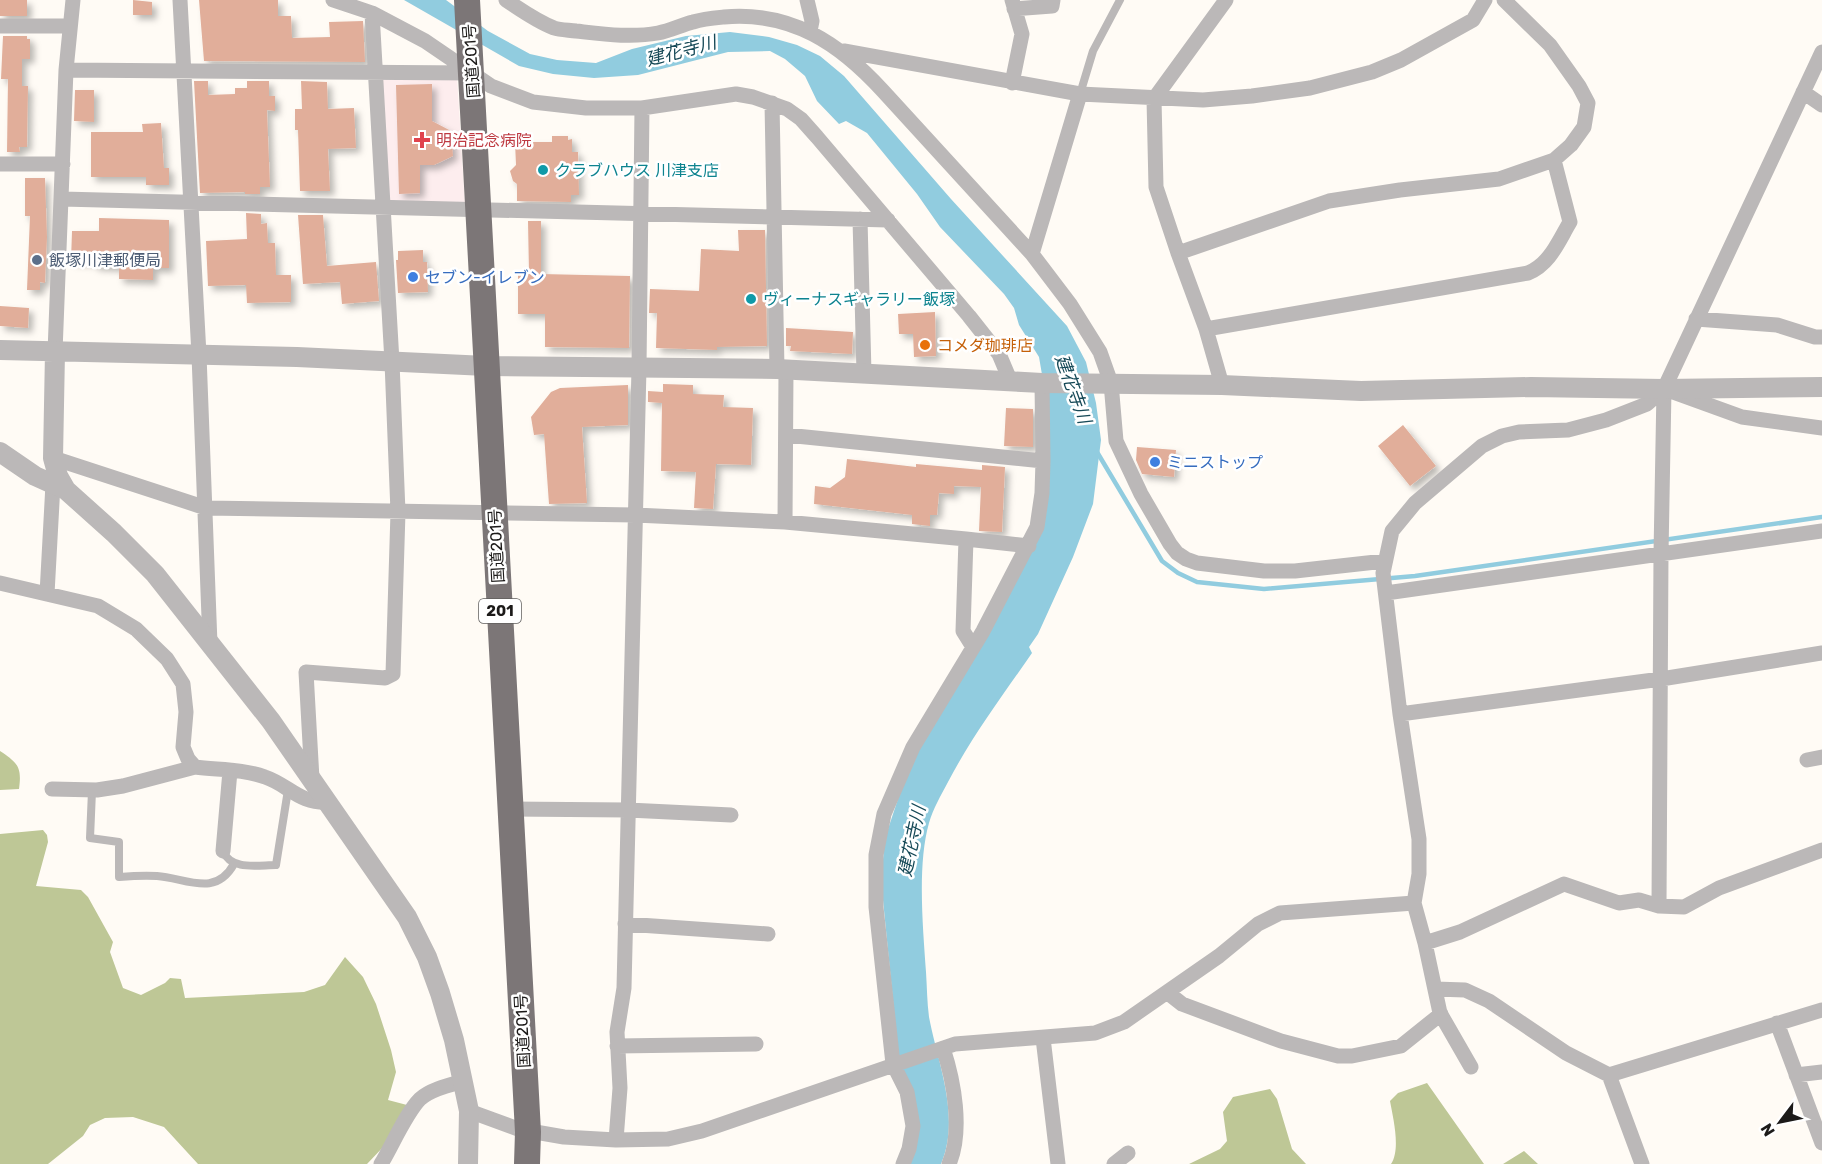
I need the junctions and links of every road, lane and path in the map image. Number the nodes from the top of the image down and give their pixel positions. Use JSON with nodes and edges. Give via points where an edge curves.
{"nodes":[{"id":1,"x":73,"y":0,"type":"edge"},
{"id":2,"x":180,"y":0,"type":"edge"},
{"id":3,"x":333,"y":0,"type":"edge"},
{"id":4,"x":467,"y":0,"type":"edge"},
{"id":5,"x":507,"y":0,"type":"edge"},
{"id":6,"x":807,"y":0,"type":"edge"},
{"id":7,"x":1053,"y":0,"type":"edge"},
{"id":8,"x":1120,"y":0,"type":"edge"},
{"id":9,"x":1226,"y":0,"type":"edge"},
{"id":10,"x":1485,"y":0,"type":"edge"},
{"id":11,"x":1504,"y":0,"type":"edge"},
{"id":12,"x":1013,"y":4,"type":"edge"},
{"id":13,"x":372,"y":13,"type":"junction"},
{"id":14,"x":0,"y":26,"type":"edge"},
{"id":15,"x":70,"y":27,"type":"junction"},
{"id":16,"x":810,"y":31,"type":"junction"},
{"id":17,"x":842,"y":50,"type":"junction"},
{"id":18,"x":1822,"y":52,"type":"edge"},
{"id":19,"x":471,"y":65,"type":"junction"},
{"id":20,"x":66,"y":70,"type":"junction"},
{"id":21,"x":184,"y":70,"type":"junction"},
{"id":22,"x":376,"y":72,"type":"junction"},
{"id":23,"x":1012,"y":83,"type":"junction"},
{"id":24,"x":1803,"y":92,"type":"junction"},
{"id":25,"x":1080,"y":94,"type":"junction"},
{"id":26,"x":1154,"y":99,"type":"junction"},
{"id":27,"x":772,"y":104,"type":"junction"},
{"id":28,"x":1822,"y":105,"type":"edge"},
{"id":29,"x":642,"y":108,"type":"junction"},
{"id":30,"x":1554,"y":160,"type":"junction"},
{"id":31,"x":0,"y":164,"type":"edge"},
{"id":32,"x":63,"y":164,"type":"junction"},
{"id":33,"x":62,"y":199,"type":"junction"},
{"id":34,"x":191,"y":202,"type":"junction"},
{"id":35,"x":383,"y":207,"type":"junction"},
{"id":36,"x":479,"y":208,"type":"junction"},
{"id":37,"x":641,"y":213,"type":"junction"},
{"id":38,"x":774,"y":217,"type":"junction"},
{"id":39,"x":860,"y":219,"type":"junction"},
{"id":40,"x":888,"y":220,"type":"junction"},
{"id":41,"x":1178,"y":253,"type":"junction"},
{"id":42,"x":1032,"y":254,"type":"junction"},
{"id":43,"x":1696,"y":319,"type":"junction"},
{"id":44,"x":1206,"y":329,"type":"junction"},
{"id":45,"x":1822,"y":337,"type":"edge"},
{"id":46,"x":0,"y":350,"type":"edge"},
{"id":47,"x":55,"y":352,"type":"junction"},
{"id":48,"x":199,"y":355,"type":"junction"},
{"id":49,"x":392,"y":362,"type":"junction"},
{"id":50,"x":486,"y":366,"type":"junction"},
{"id":51,"x":639,"y":368,"type":"junction"},
{"id":52,"x":782,"y":369,"type":"junction"},
{"id":53,"x":864,"y":373,"type":"junction"},
{"id":54,"x":1010,"y":380,"type":"junction"},
{"id":55,"x":1042,"y":383,"type":"junction"},
{"id":56,"x":1106,"y":383,"type":"junction"},
{"id":57,"x":1222,"y":385,"type":"junction"},
{"id":58,"x":1822,"y":387,"type":"edge"},
{"id":59,"x":1664,"y":389,"type":"junction"},
{"id":60,"x":1822,"y":428,"type":"edge"},
{"id":61,"x":786,"y":435,"type":"junction"},
{"id":62,"x":0,"y":452,"type":"edge"},
{"id":63,"x":53,"y":458,"type":"junction"},
{"id":64,"x":1043,"y":461,"type":"junction"},
{"id":65,"x":59,"y":487,"type":"junction"},
{"id":66,"x":206,"y":508,"type":"junction"},
{"id":67,"x":398,"y":512,"type":"junction"},
{"id":68,"x":495,"y":514,"type":"junction"},
{"id":69,"x":635,"y":516,"type":"junction"},
{"id":70,"x":785,"y":522,"type":"junction"},
{"id":71,"x":1822,"y":531,"type":"edge"},
{"id":72,"x":966,"y":539,"type":"junction"},
{"id":73,"x":1029,"y":546,"type":"junction"},
{"id":74,"x":1661,"y":554,"type":"junction"},
{"id":75,"x":1385,"y":561,"type":"junction"},
{"id":76,"x":0,"y":583,"type":"edge"},
{"id":77,"x":1386,"y":593,"type":"junction"},
{"id":78,"x":47,"y":594,"type":"junction"},
{"id":79,"x":210,"y":644,"type":"junction"},
{"id":80,"x":973,"y":647,"type":"junction"},
{"id":81,"x":1822,"y":653,"type":"edge"},
{"id":82,"x":1661,"y":680,"type":"junction"},
{"id":83,"x":1400,"y":714,"type":"junction"},
{"id":84,"x":195,"y":767,"type":"junction"},
{"id":85,"x":230,"y":771,"type":"junction"},
{"id":86,"x":312,"y":779,"type":"junction"},
{"id":87,"x":52,"y":789,"type":"dead end"},
{"id":88,"x":92,"y":790,"type":"junction"},
{"id":89,"x":288,"y":790,"type":"junction"},
{"id":90,"x":328,"y":802,"type":"junction"},
{"id":91,"x":509,"y":809,"type":"junction"},
{"id":92,"x":628,"y":810,"type":"junction"},
{"id":93,"x":731,"y":815,"type":"dead end"},
{"id":94,"x":1822,"y":850,"type":"edge"},
{"id":95,"x":223,"y":851,"type":"joint"},
{"id":96,"x":234,"y":864,"type":"junction"},
{"id":97,"x":1414,"y":903,"type":"junction"},
{"id":98,"x":1659,"y":906,"type":"junction"},
{"id":99,"x":625,"y":924,"type":"junction"},
{"id":100,"x":768,"y":934,"type":"dead end"},
{"id":101,"x":1425,"y":943,"type":"junction"},
{"id":102,"x":1435,"y":989,"type":"junction"},
{"id":103,"x":1168,"y":993,"type":"junction"},
{"id":104,"x":1822,"y":1010,"type":"edge"},
{"id":105,"x":1441,"y":1014,"type":"junction"},
{"id":106,"x":1777,"y":1023,"type":"junction"},
{"id":107,"x":1043,"y":1038,"type":"junction"},
{"id":108,"x":756,"y":1044,"type":"dead end"},
{"id":109,"x":617,"y":1046,"type":"junction"},
{"id":110,"x":941,"y":1048,"type":"junction"},
{"id":111,"x":896,"y":1063,"type":"junction"},
{"id":112,"x":1471,"y":1067,"type":"dead end"},
{"id":113,"x":1822,"y":1072,"type":"edge"},
{"id":114,"x":1609,"y":1075,"type":"junction"},
{"id":115,"x":1796,"y":1075,"type":"junction"},
{"id":116,"x":464,"y":1081,"type":"junction"},
{"id":117,"x":469,"y":1111,"type":"junction"},
{"id":118,"x":528,"y":1132,"type":"junction"},
{"id":119,"x":616,"y":1140,"type":"junction"},
{"id":120,"x":1822,"y":1143,"type":"edge"},
{"id":121,"x":1128,"y":1153,"type":"dead end"},
{"id":122,"x":1059,"y":1162,"type":"edge"},
{"id":123,"x":381,"y":1164,"type":"edge"},
{"id":124,"x":468,"y":1164,"type":"edge"},
{"id":125,"x":526,"y":1164,"type":"edge"},
{"id":126,"x":903,"y":1164,"type":"edge"},
{"id":127,"x":949,"y":1164,"type":"edge"},
{"id":128,"x":1114,"y":1164,"type":"edge"},
{"id":129,"x":1642,"y":1164,"type":"edge"}],
"edges":[{"from":1,"to":15,"type":"street"},
{"from":2,"to":21,"type":"street"},
{"from":3,"to":13,"type":"street"},
{"from":4,"to":19,"type":"highway","name":"国道201号","number":"201"},
{"from":5,"to":16,"type":"street","via":[[555,29],[614,35],[659,33],[695,21],[750,16]]},
{"from":6,"to":16,"type":"street"},
{"from":7,"to":12,"type":"street","via":[[1052,6]]},
{"from":8,"to":25,"type":"lane","via":[[1093,51]]},
{"from":9,"to":26,"type":"street"},
{"from":10,"to":26,"type":"street","via":[[1473,20],[1372,72],[1310,88],[1252,96]]},
{"from":11,"to":30,"type":"street","via":[[1550,45],[1588,104],[1584,127]]},
{"from":12,"to":23,"type":"street","via":[[1022,34]]},
{"from":13,"to":19,"type":"street"},
{"from":13,"to":22,"type":"street"},
{"from":14,"to":15,"type":"street"},
{"from":15,"to":20,"type":"street"},
{"from":16,"to":17,"type":"street"},
{"from":17,"to":23,"type":"street"},
{"from":17,"to":42,"type":"street"},
{"from":18,"to":24,"type":"street"},
{"from":19,"to":22,"type":"street"},
{"from":19,"to":29,"type":"street","via":[[491,86],[533,102],[586,108]]},
{"from":19,"to":36,"type":"highway","name":"国道201号","number":"201"},
{"from":20,"to":21,"type":"street"},
{"from":20,"to":32,"type":"street"},
{"from":21,"to":22,"type":"street"},
{"from":21,"to":34,"type":"street"},
{"from":22,"to":35,"type":"street"},
{"from":23,"to":25,"type":"street"},
{"from":24,"to":28,"type":"street"},
{"from":24,"to":43,"type":"street"},
{"from":25,"to":26,"type":"street"},
{"from":25,"to":42,"type":"street"},
{"from":26,"to":41,"type":"street","via":[[1156,187]]},
{"from":27,"to":29,"type":"street","via":[[736,94]]},
{"from":27,"to":38,"type":"street"},
{"from":27,"to":40,"type":"street","via":[[801,119]]},
{"from":29,"to":37,"type":"street"},
{"from":30,"to":41,"type":"street","via":[[1499,179],[1329,201]]},
{"from":30,"to":44,"type":"street","via":[[1570,222],[1540,268]]},
{"from":31,"to":32,"type":"street"},
{"from":32,"to":33,"type":"street"},
{"from":33,"to":34,"type":"street"},
{"from":33,"to":47,"type":"street"},
{"from":34,"to":35,"type":"street"},
{"from":34,"to":48,"type":"street"},
{"from":35,"to":36,"type":"street"},
{"from":35,"to":49,"type":"street"},
{"from":36,"to":37,"type":"street"},
{"from":36,"to":50,"type":"highway","name":"国道201号","number":"201"},
{"from":37,"to":38,"type":"street"},
{"from":37,"to":51,"type":"street"},
{"from":38,"to":39,"type":"street"},
{"from":38,"to":52,"type":"street"},
{"from":39,"to":40,"type":"street"},
{"from":39,"to":53,"type":"street"},
{"from":40,"to":54,"type":"street","via":[[999,354]]},
{"from":41,"to":44,"type":"street"},
{"from":42,"to":56,"type":"street","via":[[1100,352]]},
{"from":43,"to":45,"type":"street","via":[[1777,325]]},
{"from":43,"to":59,"type":"street"},
{"from":44,"to":57,"type":"street"},
{"from":46,"to":47,"type":"street"},
{"from":47,"to":48,"type":"street"},
{"from":47,"to":63,"type":"street"},
{"from":48,"to":49,"type":"street"},
{"from":48,"to":66,"type":"street"},
{"from":49,"to":50,"type":"street"},
{"from":49,"to":67,"type":"street"},
{"from":50,"to":51,"type":"street"},
{"from":50,"to":68,"type":"highway","name":"国道201号","number":"201"},
{"from":51,"to":52,"type":"street"},
{"from":51,"to":69,"type":"street"},
{"from":52,"to":53,"type":"street"},
{"from":52,"to":61,"type":"street"},
{"from":53,"to":54,"type":"street"},
{"from":54,"to":55,"type":"street"},
{"from":55,"to":56,"type":"street"},
{"from":55,"to":64,"type":"street"},
{"from":56,"to":57,"type":"street"},
{"from":56,"to":75,"type":"street","via":[[1116,441],[1170,544],[1186,559],[1284,571]]},
{"from":57,"to":59,"type":"street","via":[[1361,391]]},
{"from":58,"to":59,"type":"street"},
{"from":59,"to":60,"type":"street","via":[[1742,417]]},
{"from":59,"to":74,"type":"street"},
{"from":59,"to":75,"type":"street","via":[[1647,404],[1606,420],[1568,430],[1519,432],[1482,446],[1415,503],[1392,531]]},
{"from":61,"to":64,"type":"street"},
{"from":61,"to":70,"type":"street"},
{"from":62,"to":65,"type":"street"},
{"from":63,"to":65,"type":"street"},
{"from":63,"to":66,"type":"street"},
{"from":64,"to":73,"type":"street","via":[[1037,527]]},
{"from":65,"to":78,"type":"street"},
{"from":65,"to":79,"type":"street","via":[[155,574]]},
{"from":66,"to":67,"type":"street"},
{"from":66,"to":79,"type":"street"},
{"from":67,"to":68,"type":"street"},
{"from":67,"to":86,"type":"street","via":[[393,674],[385,678],[306,672]]},
{"from":68,"to":69,"type":"street"},
{"from":68,"to":91,"type":"highway","name":"国道201号","number":"201"},
{"from":69,"to":70,"type":"street"},
{"from":69,"to":92,"type":"street"},
{"from":70,"to":72,"type":"street"},
{"from":71,"to":74,"type":"street"},
{"from":72,"to":73,"type":"street"},
{"from":72,"to":80,"type":"street","via":[[963,631]]},
{"from":73,"to":80,"type":"street"},
{"from":74,"to":77,"type":"street"},
{"from":74,"to":82,"type":"street"},
{"from":75,"to":77,"type":"street"},
{"from":76,"to":78,"type":"street"},
{"from":77,"to":83,"type":"street"},
{"from":78,"to":84,"type":"street","via":[[98,606],[136,629],[167,659],[183,684],[183,747]]},
{"from":79,"to":86,"type":"street"},
{"from":80,"to":111,"type":"street","via":[[913,747],[884,814],[876,855],[876,907]]},
{"from":81,"to":82,"type":"street"},
{"from":82,"to":83,"type":"street"},
{"from":82,"to":98,"type":"street"},
{"from":83,"to":97,"type":"street","via":[[1419,839]]},
{"from":84,"to":85,"type":"street"},
{"from":84,"to":88,"type":"street"},
{"from":85,"to":89,"type":"street","via":[[267,777]]},
{"from":85,"to":95,"type":"street"},
{"from":86,"to":90,"type":"street"},
{"from":87,"to":88,"type":"street"},
{"from":88,"to":96,"type":"lane","via":[[90,838],[119,842],[119,877],[159,876],[209,884],[224,878]]},
{"from":89,"to":90,"type":"street","via":[[314,802]]},
{"from":89,"to":96,"type":"lane","via":[[276,865]]},
{"from":90,"to":116,"type":"street","via":[[407,917],[422,947],[440,993]]},
{"from":91,"to":92,"type":"street"},
{"from":91,"to":118,"type":"highway","name":"国道201号","number":"201"},
{"from":92,"to":93,"type":"street"},
{"from":92,"to":99,"type":"street"},
{"from":94,"to":98,"type":"street","via":[[1719,888],[1684,908]]},
{"from":95,"to":96,"type":"lane"},
{"from":97,"to":101,"type":"street"},
{"from":97,"to":103,"type":"street","via":[[1280,913],[1258,924]]},
{"from":98,"to":101,"type":"street","via":[[1640,900],[1619,903],[1564,884],[1460,932]]},
{"from":99,"to":100,"type":"street"},
{"from":99,"to":109,"type":"street","via":[[624,988]]},
{"from":101,"to":102,"type":"street"},
{"from":102,"to":105,"type":"street"},
{"from":102,"to":114,"type":"street","via":[[1465,990],[1489,1001],[1566,1053]]},
{"from":103,"to":105,"type":"street","via":[[1182,1004],[1281,1041],[1338,1056],[1401,1046]]},
{"from":103,"to":107,"type":"street","via":[[1124,1022],[1095,1033]]},
{"from":104,"to":106,"type":"street"},
{"from":105,"to":112,"type":"street"},
{"from":106,"to":114,"type":"street"},
{"from":106,"to":115,"type":"street"},
{"from":107,"to":110,"type":"street","via":[[1011,1038]]},
{"from":107,"to":122,"type":"street"},
{"from":108,"to":109,"type":"street"},
{"from":109,"to":119,"type":"street","via":[[620,1088]]},
{"from":110,"to":111,"type":"street"},
{"from":110,"to":127,"type":"street","via":[[949,1066],[955,1101],[953,1155]]},
{"from":111,"to":119,"type":"street","via":[[702,1131],[668,1138]]},
{"from":111,"to":126,"type":"street","via":[[907,1092],[913,1126]]},
{"from":113,"to":115,"type":"street"},
{"from":114,"to":129,"type":"street"},
{"from":115,"to":120,"type":"street"},
{"from":116,"to":117,"type":"street"},
{"from":116,"to":123,"type":"street","via":[[421,1098]]},
{"from":117,"to":118,"type":"street"},
{"from":117,"to":124,"type":"street"},
{"from":118,"to":119,"type":"street"},
{"from":118,"to":125,"type":"highway","name":"国道201号","number":"201"},
{"from":121,"to":128,"type":"street"}]}
